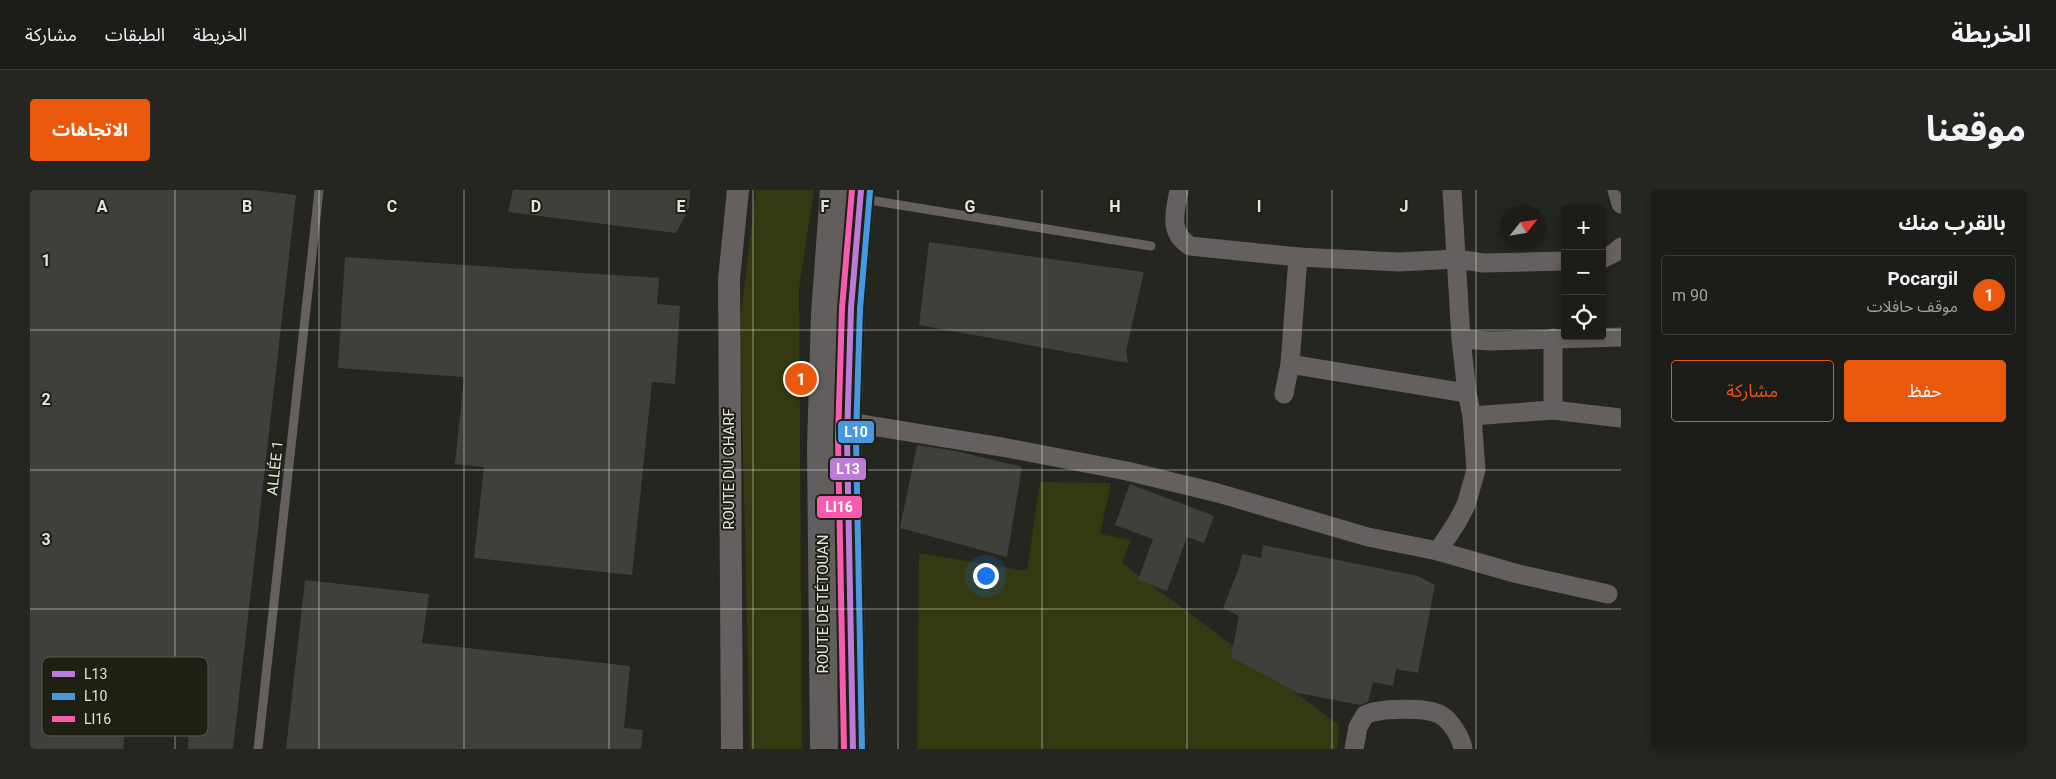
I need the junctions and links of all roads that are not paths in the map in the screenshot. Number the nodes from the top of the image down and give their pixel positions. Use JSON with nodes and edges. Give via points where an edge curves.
{"nodes":[{"id":1,"x":319,"y":190,"type":"edge"},
{"id":2,"x":738,"y":190,"type":"edge"},
{"id":3,"x":834,"y":190,"type":"edge"},
{"id":4,"x":1179,"y":190,"type":"edge"},
{"id":5,"x":1452,"y":190,"type":"edge"},
{"id":6,"x":1617,"y":190,"type":"edge"},
{"id":7,"x":860,"y":194,"type":"edge"},
{"id":8,"x":1621,"y":204,"type":"edge"},
{"id":9,"x":1151,"y":246,"type":"dead end"},
{"id":10,"x":1621,"y":247,"type":"edge"},
{"id":11,"x":1298,"y":257,"type":"junction"},
{"id":12,"x":1606,"y":257,"type":"edge"},
{"id":13,"x":1457,"y":259,"type":"junction"},
{"id":14,"x":1561,"y":261,"type":"edge"},
{"id":15,"x":1621,"y":337,"type":"edge"},
{"id":16,"x":1553,"y":338,"type":"junction"},
{"id":17,"x":1460,"y":339,"type":"junction"},
{"id":18,"x":1290,"y":364,"type":"junction"},
{"id":19,"x":1467,"y":393,"type":"junction"},
{"id":20,"x":1284,"y":394,"type":"dead end"},
{"id":21,"x":1553,"y":410,"type":"junction"},
{"id":22,"x":1472,"y":416,"type":"junction"},
{"id":23,"x":1621,"y":418,"type":"edge"},
{"id":24,"x":848,"y":422,"type":"junction"},
{"id":25,"x":1438,"y":551,"type":"junction"},
{"id":26,"x":1608,"y":594,"type":"dead end"},
{"id":27,"x":258,"y":749,"type":"edge"},
{"id":28,"x":732,"y":749,"type":"edge"},
{"id":29,"x":824,"y":749,"type":"edge"},
{"id":30,"x":853,"y":749,"type":"edge"},
{"id":31,"x":1354,"y":749,"type":"edge"},
{"id":32,"x":1463,"y":749,"type":"edge"}],
"edges":[{"from":1,"to":27,"type":"lane","name":"ALLÉE 1"},
{"from":2,"to":28,"type":"street","name":"ROUTE DU CHARF","via":[[728,279]]},
{"from":3,"to":29,"type":"highway","name":"ROUTE DE TÉTOUAN","via":[[824,315]]},
{"from":4,"to":11,"type":"street","via":[[1174,227],[1190,246]]},
{"from":5,"to":13,"type":"street"},
{"from":6,"to":8,"type":"street"},
{"from":7,"to":9,"type":"lane"},
{"from":7,"to":24,"type":"highway","name":"ROUTE DE TÉTOUAN","via":[[851,308]]},
{"from":10,"to":12,"type":"street"},
{"from":11,"to":13,"type":"street","via":[[1399,262]]},
{"from":11,"to":18,"type":"street"},
{"from":13,"to":14,"type":"street"},
{"from":13,"to":17,"type":"street"},
{"from":15,"to":16,"type":"street"},
{"from":16,"to":17,"type":"street"},
{"from":16,"to":21,"type":"street"},
{"from":17,"to":19,"type":"street"},
{"from":18,"to":19,"type":"street"},
{"from":18,"to":20,"type":"street"},
{"from":19,"to":22,"type":"street"},
{"from":21,"to":22,"type":"street"},
{"from":21,"to":23,"type":"street"},
{"from":22,"to":25,"type":"street","via":[[1476,470],[1472,488],[1458,522]]},
{"from":24,"to":25,"type":"street","via":[[1002,446],[1127,471],[1218,493],[1368,537]]},
{"from":24,"to":30,"type":"highway","name":"ROUTE DE TÉTOUAN"},
{"from":25,"to":26,"type":"street","via":[[1518,574]]},
{"from":31,"to":32,"type":"street","via":[[1358,727],[1365,715],[1380,710],[1438,713],[1454,729]]}]}
